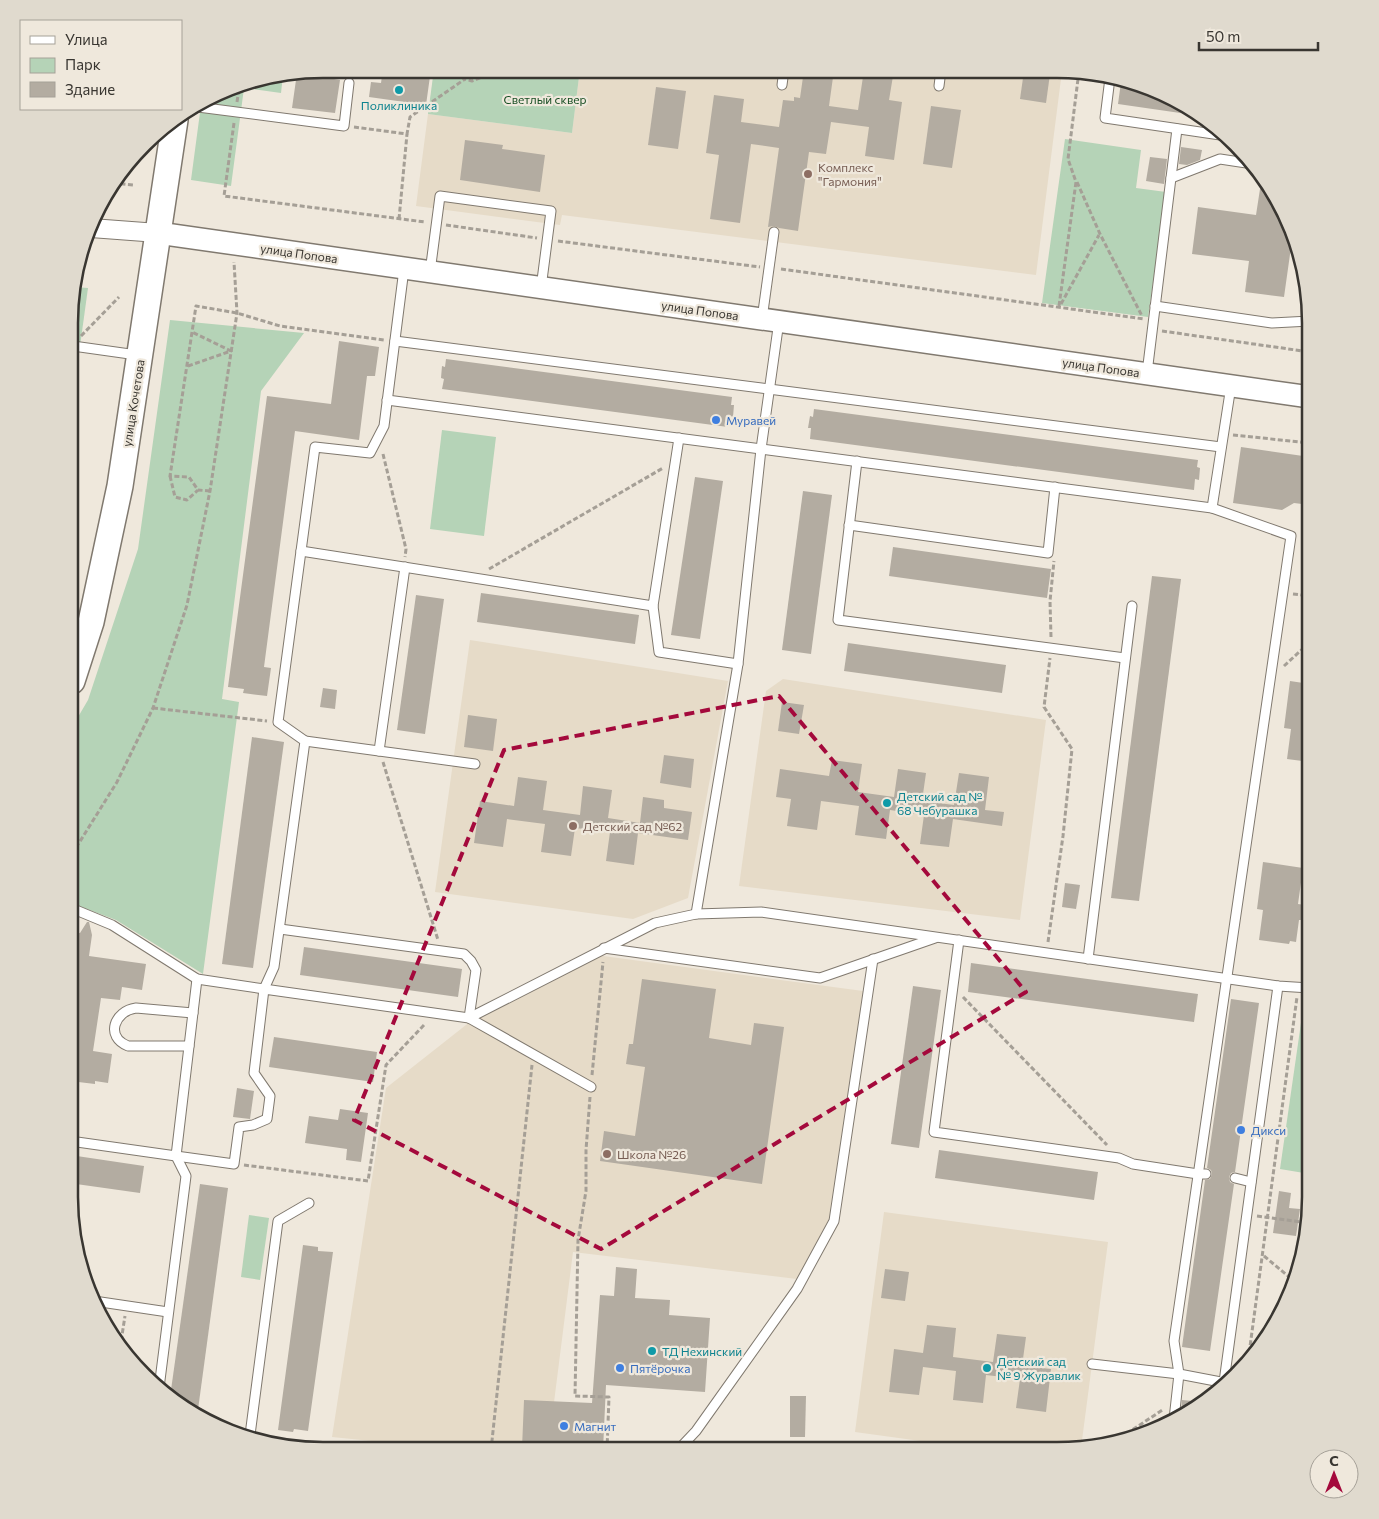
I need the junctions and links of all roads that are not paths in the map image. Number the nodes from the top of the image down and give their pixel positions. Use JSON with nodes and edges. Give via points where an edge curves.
{"nodes":[{"id":1,"x":783,"y":78,"type":"edge"},
{"id":2,"x":940,"y":78,"type":"edge"},
{"id":3,"x":349,"y":83,"type":"dead end"},
{"id":4,"x":1109,"y":83,"type":"edge"},
{"id":5,"x":782,"y":85,"type":"dead end"},
{"id":6,"x":939,"y":86,"type":"dead end"},
{"id":7,"x":204,"y":108,"type":"edge"},
{"id":8,"x":174,"y":127,"type":"edge"},
{"id":9,"x":1177,"y":129,"type":"junction"},
{"id":10,"x":1213,"y":134,"type":"edge"},
{"id":11,"x":1242,"y":163,"type":"edge"},
{"id":12,"x":1171,"y":178,"type":"junction"},
{"id":13,"x":96,"y":228,"type":"edge"},
{"id":14,"x":774,"y":232,"type":"dead end"},
{"id":15,"x":158,"y":233,"type":"junction"},
{"id":16,"x":404,"y":268,"type":"junction"},
{"id":17,"x":430,"y":272,"type":"junction"},
{"id":18,"x":541,"y":288,"type":"junction"},
{"id":19,"x":1155,"y":306,"type":"junction"},
{"id":20,"x":770,"y":320,"type":"junction"},
{"id":21,"x":1302,"y":320,"type":"edge"},
{"id":22,"x":395,"y":341,"type":"junction"},
{"id":23,"x":78,"y":347,"type":"edge"},
{"id":24,"x":140,"y":355,"type":"junction"},
{"id":25,"x":1147,"y":373,"type":"junction"},
{"id":26,"x":1231,"y":386,"type":"junction"},
{"id":27,"x":770,"y":390,"type":"junction"},
{"id":28,"x":1302,"y":396,"type":"edge"},
{"id":29,"x":387,"y":400,"type":"junction"},
{"id":30,"x":679,"y":438,"type":"junction"},
{"id":31,"x":1221,"y":448,"type":"junction"},
{"id":32,"x":761,"y":449,"type":"junction"},
{"id":33,"x":857,"y":461,"type":"junction"},
{"id":34,"x":1056,"y":487,"type":"junction"},
{"id":35,"x":1212,"y":508,"type":"junction"},
{"id":36,"x":850,"y":525,"type":"junction"},
{"id":37,"x":301,"y":551,"type":"junction"},
{"id":38,"x":405,"y":567,"type":"junction"},
{"id":39,"x":654,"y":606,"type":"junction"},
{"id":40,"x":1132,"y":606,"type":"dead end"},
{"id":41,"x":1126,"y":658,"type":"junction"},
{"id":42,"x":78,"y":663,"type":"edge"},
{"id":43,"x":738,"y":664,"type":"junction"},
{"id":44,"x":305,"y":741,"type":"junction"},
{"id":45,"x":379,"y":751,"type":"junction"},
{"id":46,"x":475,"y":764,"type":"dead end"},
{"id":47,"x":78,"y":911,"type":"edge"},
{"id":48,"x":696,"y":914,"type":"junction"},
{"id":49,"x":280,"y":929,"type":"junction"},
{"id":50,"x":936,"y":937,"type":"junction"},
{"id":51,"x":959,"y":940,"type":"junction"},
{"id":52,"x":604,"y":948,"type":"junction"},
{"id":53,"x":1088,"y":959,"type":"junction"},
{"id":54,"x":873,"y":960,"type":"junction"},
{"id":55,"x":197,"y":979,"type":"junction"},
{"id":56,"x":1226,"y":979,"type":"junction"},
{"id":57,"x":1278,"y":986,"type":"junction"},
{"id":58,"x":1302,"y":987,"type":"edge"},
{"id":59,"x":264,"y":990,"type":"junction"},
{"id":60,"x":193,"y":1013,"type":"junction"},
{"id":61,"x":470,"y":1018,"type":"junction"},
{"id":62,"x":189,"y":1046,"type":"junction"},
{"id":63,"x":591,"y":1087,"type":"road end"},
{"id":64,"x":78,"y":1142,"type":"edge"},
{"id":65,"x":176,"y":1156,"type":"junction"},
{"id":66,"x":1202,"y":1174,"type":"junction"},
{"id":67,"x":1235,"y":1178,"type":"dead end"},
{"id":68,"x":1251,"y":1182,"type":"junction"},
{"id":69,"x":308,"y":1204,"type":"dead end"},
{"id":70,"x":102,"y":1302,"type":"edge"},
{"id":71,"x":168,"y":1312,"type":"junction"},
{"id":72,"x":1092,"y":1364,"type":"dead end"},
{"id":73,"x":1179,"y":1374,"type":"junction"},
{"id":74,"x":1226,"y":1374,"type":"edge"},
{"id":75,"x":160,"y":1380,"type":"edge"},
{"id":76,"x":1218,"y":1381,"type":"edge"},
{"id":77,"x":1175,"y":1411,"type":"edge"},
{"id":78,"x":250,"y":1431,"type":"edge"},
{"id":79,"x":686,"y":1442,"type":"edge"}],
"edges":[{"from":1,"to":5,"type":"lane"},
{"from":2,"to":6,"type":"lane"},
{"from":3,"to":7,"type":"lane","via":[[344,126]]},
{"from":4,"to":9,"type":"lane","via":[[1105,118]]},
{"from":8,"to":15,"type":"main road","name":"улица Кочетова"},
{"from":9,"to":10,"type":"lane"},
{"from":9,"to":12,"type":"lane"},
{"from":11,"to":12,"type":"lane","via":[[1220,160]]},
{"from":12,"to":19,"type":"lane"},
{"from":13,"to":15,"type":"street","name":"улица Попова"},
{"from":14,"to":20,"type":"lane"},
{"from":15,"to":16,"type":"street","name":"улица Попова"},
{"from":15,"to":24,"type":"main road","name":"улица Кочетова"},
{"from":16,"to":17,"type":"street","name":"улица Попова"},
{"from":16,"to":22,"type":"lane"},
{"from":17,"to":18,"type":"street","name":"улица Попова"},
{"from":17,"to":18,"type":"lane","via":[[440,196],[551,211]]},
{"from":18,"to":20,"type":"street","name":"улица Попова"},
{"from":19,"to":21,"type":"lane","via":[[1272,322]]},
{"from":19,"to":25,"type":"lane"},
{"from":20,"to":25,"type":"street","name":"улица Попова"},
{"from":20,"to":27,"type":"lane"},
{"from":22,"to":27,"type":"lane"},
{"from":22,"to":29,"type":"lane"},
{"from":23,"to":24,"type":"lane"},
{"from":24,"to":42,"type":"main road","name":"улица Кочетова","via":[[120,486],[91,622]]},
{"from":25,"to":26,"type":"street","name":"улица Попова"},
{"from":26,"to":28,"type":"street","name":"улица Попова"},
{"from":26,"to":31,"type":"lane"},
{"from":27,"to":31,"type":"lane"},
{"from":27,"to":32,"type":"lane"},
{"from":29,"to":30,"type":"lane"},
{"from":29,"to":37,"type":"lane","via":[[384,426],[370,453],[315,447]]},
{"from":30,"to":32,"type":"lane"},
{"from":30,"to":39,"type":"lane"},
{"from":31,"to":35,"type":"lane"},
{"from":32,"to":33,"type":"lane"},
{"from":32,"to":43,"type":"lane"},
{"from":33,"to":34,"type":"lane"},
{"from":33,"to":36,"type":"lane"},
{"from":34,"to":35,"type":"lane"},
{"from":34,"to":36,"type":"lane","via":[[1048,553]]},
{"from":35,"to":56,"type":"lane","via":[[1291,536]]},
{"from":36,"to":41,"type":"lane","via":[[838,620]]},
{"from":37,"to":38,"type":"lane"},
{"from":37,"to":44,"type":"lane","via":[[278,722]]},
{"from":38,"to":39,"type":"lane"},
{"from":38,"to":45,"type":"lane"},
{"from":39,"to":43,"type":"lane","via":[[659,652]]},
{"from":40,"to":41,"type":"lane"},
{"from":41,"to":53,"type":"lane"},
{"from":43,"to":48,"type":"lane"},
{"from":44,"to":45,"type":"lane"},
{"from":44,"to":49,"type":"lane"},
{"from":45,"to":46,"type":"lane"},
{"from":47,"to":55,"type":"lane","via":[[112,925]]},
{"from":48,"to":50,"type":"lane","via":[[761,912]]},
{"from":48,"to":52,"type":"lane","via":[[655,922]]},
{"from":49,"to":59,"type":"lane","via":[[274,967]]},
{"from":49,"to":61,"type":"lane","via":[[464,954],[476,970]]},
{"from":50,"to":51,"type":"lane"},
{"from":50,"to":54,"type":"lane"},
{"from":51,"to":53,"type":"lane"},
{"from":51,"to":66,"type":"lane","via":[[934,1132],[1119,1158],[1134,1164]]},
{"from":52,"to":54,"type":"lane","via":[[820,978]]},
{"from":52,"to":61,"type":"lane"},
{"from":53,"to":56,"type":"lane"},
{"from":54,"to":79,"type":"lane","via":[[834,1221],[798,1289]]},
{"from":55,"to":59,"type":"lane"},
{"from":55,"to":60,"type":"lane"},
{"from":56,"to":57,"type":"lane"},
{"from":56,"to":66,"type":"lane"},
{"from":57,"to":58,"type":"lane"},
{"from":57,"to":68,"type":"lane"},
{"from":59,"to":61,"type":"lane"},
{"from":59,"to":65,"type":"lane","via":[[254,1073],[270,1096],[267,1119],[253,1126],[239,1127],[234,1164]]},
{"from":60,"to":62,"type":"lane"},
{"from":60,"to":62,"type":"lane","via":[[128,1009],[117,1019],[115,1026],[117,1038],[128,1046]]},
{"from":61,"to":63,"type":"lane"},
{"from":62,"to":65,"type":"lane"},
{"from":64,"to":65,"type":"lane"},
{"from":65,"to":71,"type":"lane","via":[[186,1176]]},
{"from":66,"to":73,"type":"lane","via":[[1174,1341]]},
{"from":67,"to":68,"type":"lane"},
{"from":68,"to":74,"type":"lane"},
{"from":69,"to":78,"type":"lane","via":[[278,1221]]},
{"from":70,"to":71,"type":"lane"},
{"from":71,"to":75,"type":"lane"},
{"from":72,"to":73,"type":"lane"},
{"from":73,"to":76,"type":"lane"},
{"from":73,"to":77,"type":"lane"}]}
